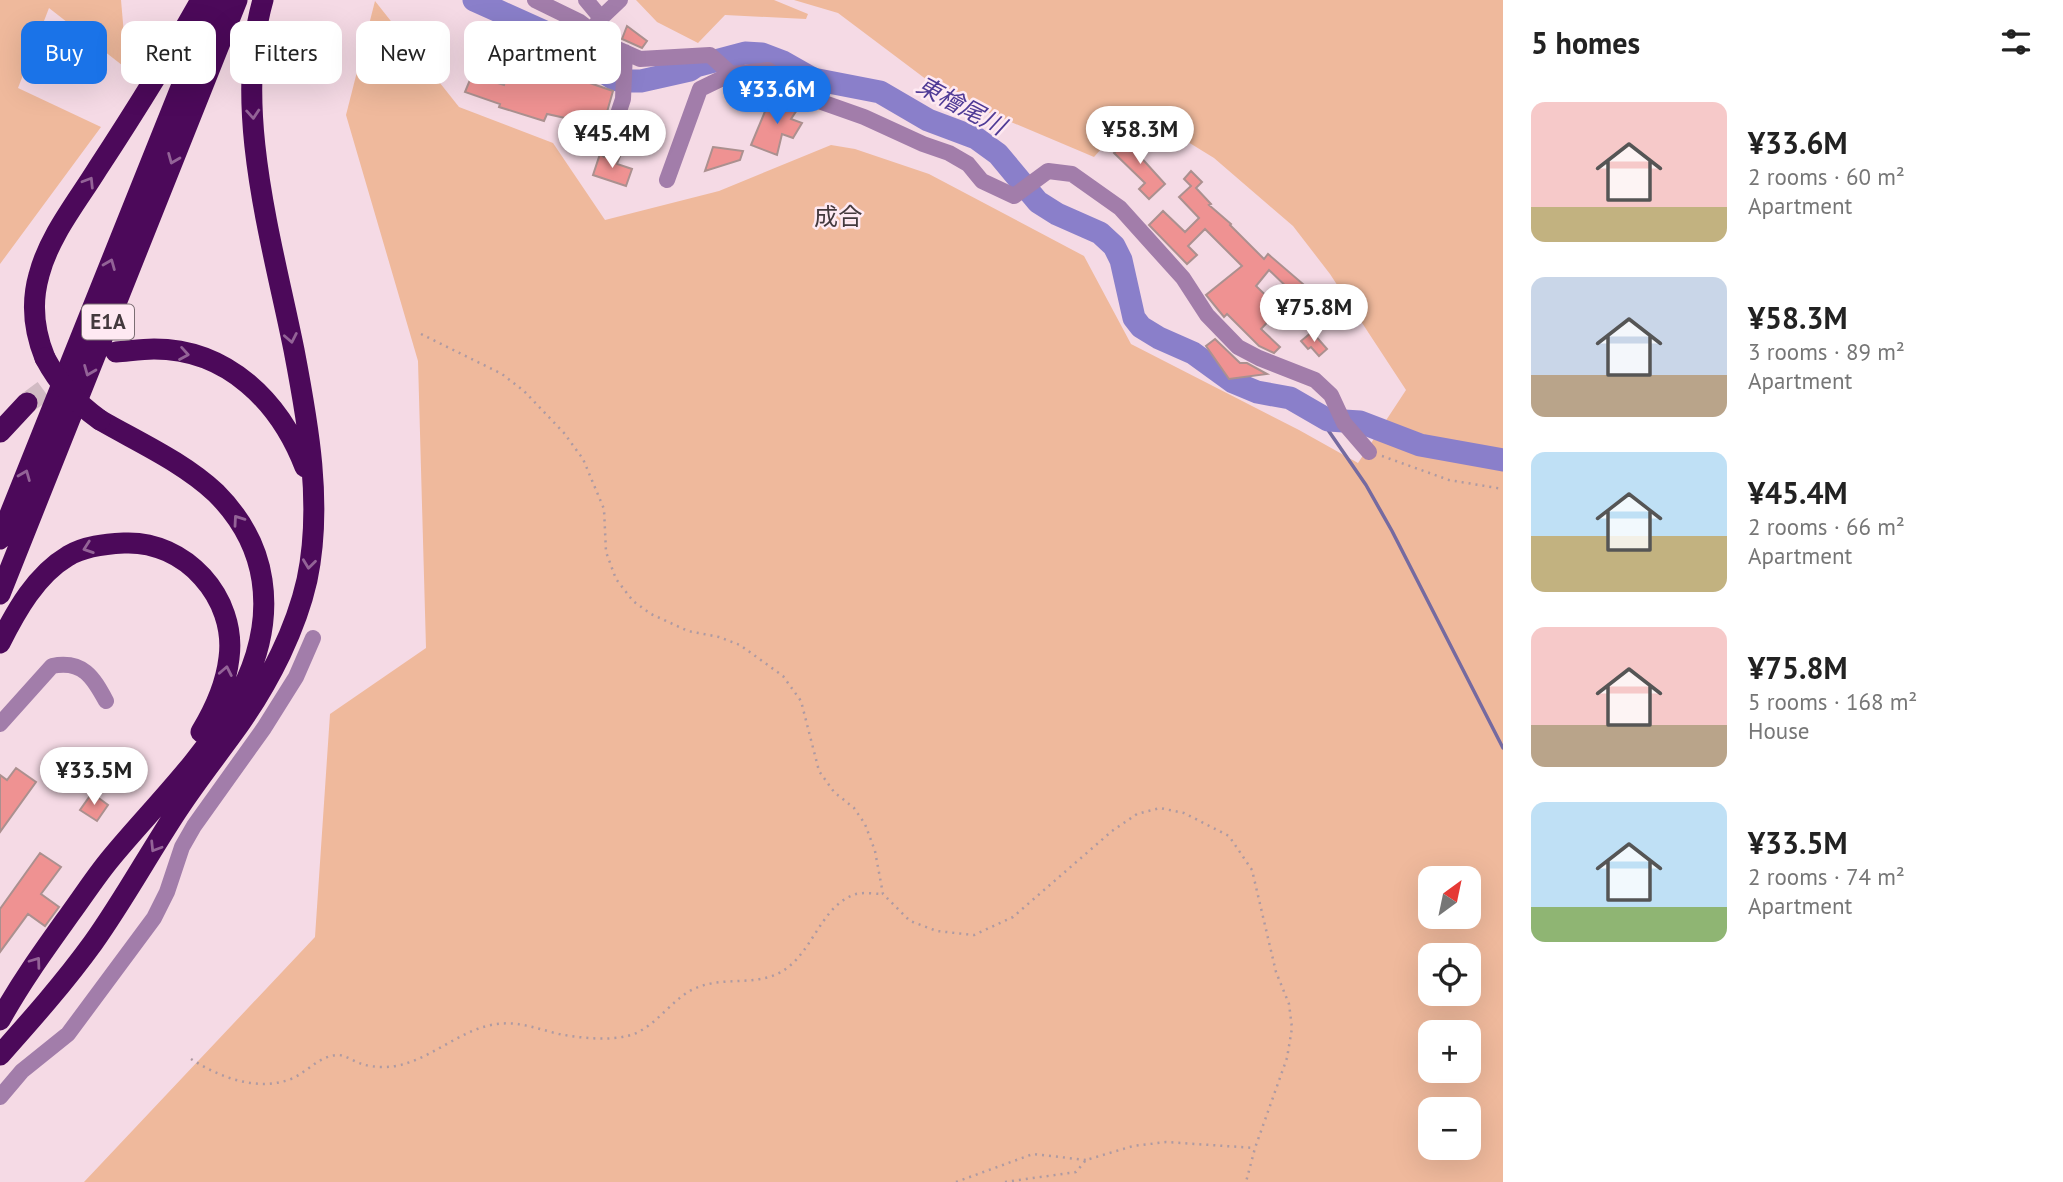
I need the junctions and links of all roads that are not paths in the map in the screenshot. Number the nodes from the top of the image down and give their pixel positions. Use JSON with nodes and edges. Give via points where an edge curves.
{"nodes":[{"id":1,"x":201,"y":0,"type":"edge"},
{"id":2,"x":216,"y":0,"type":"edge"},
{"id":3,"x":237,"y":0,"type":"edge"},
{"id":4,"x":263,"y":0,"type":"edge"},
{"id":5,"x":535,"y":0,"type":"edge"},
{"id":6,"x":586,"y":0,"type":"edge"},
{"id":7,"x":620,"y":0,"type":"edge"},
{"id":8,"x":578,"y":21,"type":"edge"},
{"id":9,"x":594,"y":21,"type":"edge"},
{"id":10,"x":600,"y":21,"type":"edge"},
{"id":11,"x":621,"y":50,"type":"edge"},
{"id":12,"x":625,"y":52,"type":"junction"},
{"id":13,"x":732,"y":74,"type":"junction"},
{"id":14,"x":607,"y":147,"type":"dead end"},
{"id":15,"x":667,"y":180,"type":"dead end"},
{"id":16,"x":116,"y":352,"type":"dead end"},
{"id":17,"x":27,"y":403,"type":"tunnel mouth"},
{"id":18,"x":0,"y":432,"type":"edge"},
{"id":19,"x":1369,"y":452,"type":"road end"},
{"id":20,"x":312,"y":486,"type":"junction"},
{"id":21,"x":0,"y":538,"type":"edge"},
{"id":22,"x":0,"y":594,"type":"edge"},
{"id":23,"x":313,"y":638,"type":"dead end"},
{"id":24,"x":0,"y":643,"type":"edge"},
{"id":25,"x":106,"y":701,"type":"dead end"},
{"id":26,"x":0,"y":724,"type":"edge"},
{"id":27,"x":163,"y":798,"type":"junction"},
{"id":28,"x":0,"y":1020,"type":"edge"},
{"id":29,"x":0,"y":1055,"type":"edge"},
{"id":30,"x":0,"y":1097,"type":"edge"}],
"edges":[{"from":27,"to":1,"type":"highway","one_way":true,"bridge":true,"via":[[197,757],[249,678],[264,622],[261,570],[254,545],[216,493],[187,470],[100,420],[59,384],[38,341],[34,316],[39,275],[52,243]]},
{"from":21,"to":2,"type":"highway","number":"E1A","one_way":true},
{"from":3,"to":22,"type":"highway","number":"E1A","one_way":true},
{"from":4,"to":20,"type":"highway","one_way":true,"via":[[252,110],[258,169],[309,427]]},
{"from":5,"to":8,"type":"street"},
{"from":6,"to":9,"type":"street"},
{"from":7,"to":10,"type":"street"},
{"from":11,"to":12,"type":"street"},
{"from":12,"to":13,"type":"street","via":[[640,59],[710,55]]},
{"from":12,"to":14,"type":"street","via":[[623,99]]},
{"from":13,"to":15,"type":"street","via":[[700,89]]},
{"from":13,"to":19,"type":"street","via":[[768,70],[813,99],[949,153],[968,164],[982,181],[1014,196],[1048,172],[1072,174],[1119,208],[1148,237],[1207,315],[1238,346],[1315,380],[1331,395],[1344,424]]},
{"from":16,"to":20,"type":"highway","one_way":true,"via":[[156,349],[194,355],[234,372],[266,399],[285,423]]},
{"from":17,"to":18,"type":"highway"},
{"from":20,"to":29,"type":"highway","one_way":true,"via":[[307,579],[292,628],[270,673],[92,945]]},
{"from":23,"to":30,"type":"street","via":[[296,677],[264,728],[188,837],[154,918],[68,1034],[22,1071]]},
{"from":27,"to":24,"type":"highway","one_way":true,"via":[[210,718],[230,656],[222,609],[193,566],[158,547],[134,542],[100,544],[68,555],[40,578]]},
{"from":25,"to":26,"type":"street","via":[[93,677],[76,667],[52,666]]},
{"from":28,"to":27,"type":"highway","one_way":true,"via":[[20,983],[109,860]]}]}
